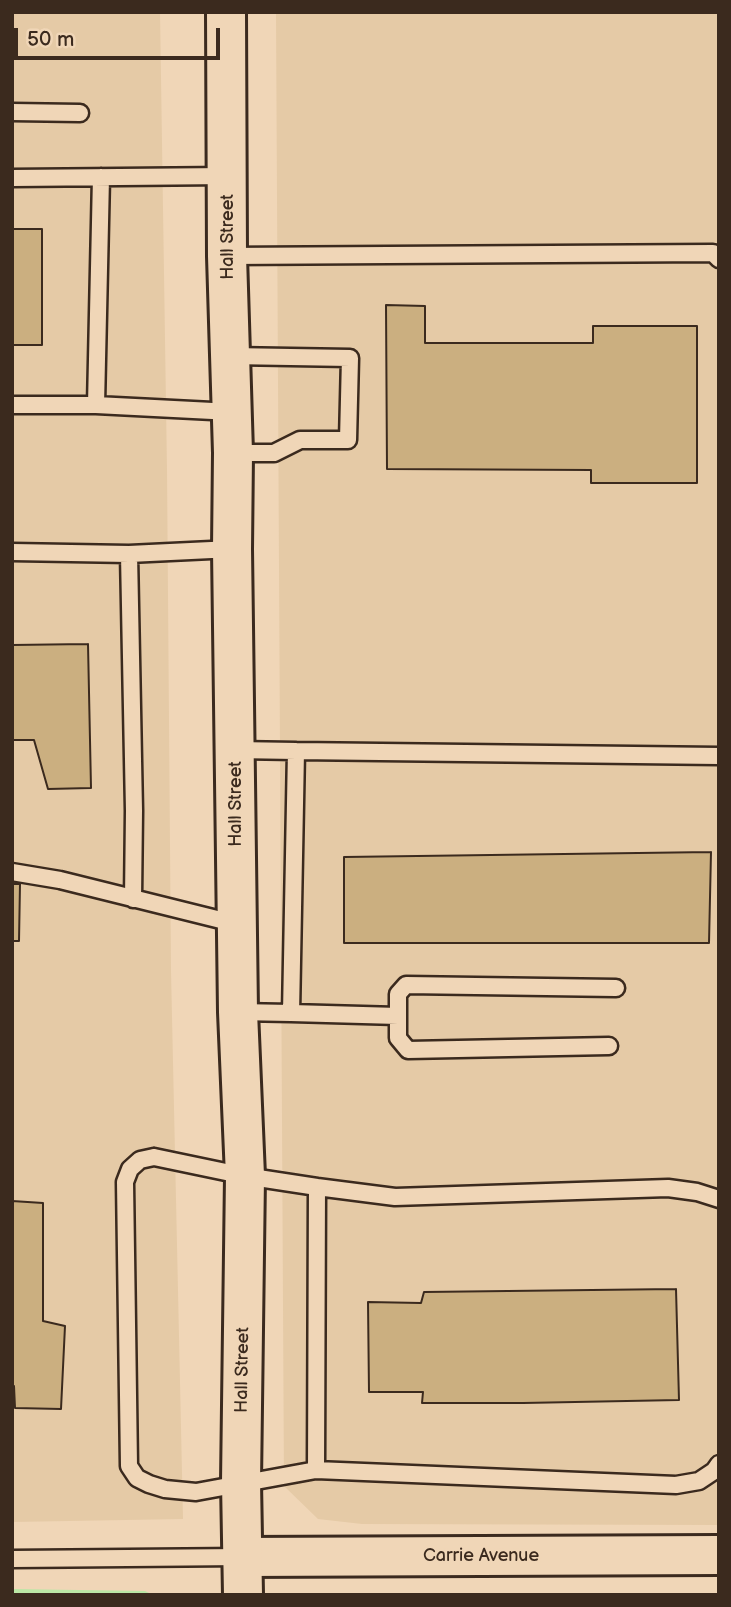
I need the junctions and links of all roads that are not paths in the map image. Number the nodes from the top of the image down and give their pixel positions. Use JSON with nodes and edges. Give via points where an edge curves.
{"nodes":[{"id":1,"x":226,"y":12,"type":"edge"},
{"id":2,"x":12,"y":112,"type":"edge"},
{"id":3,"x":80,"y":113,"type":"dead end"},
{"id":4,"x":228,"y":176,"type":"junction"},
{"id":5,"x":101,"y":177,"type":"junction"},
{"id":6,"x":12,"y":178,"type":"edge"},
{"id":7,"x":227,"y":256,"type":"junction"},
{"id":8,"x":719,"y":259,"type":"edge"},
{"id":9,"x":231,"y":356,"type":"junction"},
{"id":10,"x":12,"y":405,"type":"edge"},
{"id":11,"x":96,"y":405,"type":"junction"},
{"id":12,"x":232,"y":412,"type":"junction"},
{"id":13,"x":233,"y":453,"type":"junction"},
{"id":14,"x":232,"y":549,"type":"junction"},
{"id":15,"x":12,"y":552,"type":"edge"},
{"id":16,"x":129,"y":554,"type":"junction"},
{"id":17,"x":236,"y":750,"type":"junction"},
{"id":18,"x":296,"y":751,"type":"junction"},
{"id":19,"x":719,"y":756,"type":"edge"},
{"id":20,"x":12,"y":872,"type":"edge"},
{"id":21,"x":133,"y":898,"type":"junction"},
{"id":22,"x":237,"y":924,"type":"junction"},
{"id":23,"x":616,"y":988,"type":"dead end"},
{"id":24,"x":238,"y":1012,"type":"junction"},
{"id":25,"x":292,"y":1013,"type":"junction"},
{"id":26,"x":398,"y":1016,"type":"junction"},
{"id":27,"x":609,"y":1046,"type":"dead end"},
{"id":28,"x":245,"y":1176,"type":"junction"},
{"id":29,"x":317,"y":1186,"type":"junction"},
{"id":30,"x":719,"y":1199,"type":"edge"},
{"id":31,"x":719,"y":1464,"type":"edge"},
{"id":32,"x":316,"y":1470,"type":"junction"},
{"id":33,"x":242,"y":1482,"type":"junction"},
{"id":34,"x":719,"y":1555,"type":"edge"},
{"id":35,"x":243,"y":1557,"type":"junction"},
{"id":36,"x":12,"y":1559,"type":"edge"},
{"id":37,"x":243,"y":1595,"type":"edge"}],
"edges":[{"from":1,"to":4,"type":"main road","name":"Hall Street"},
{"from":2,"to":3,"type":"lane"},
{"from":4,"to":5,"type":"lane"},
{"from":4,"to":7,"type":"main road","name":"Hall Street"},
{"from":5,"to":6,"type":"lane"},
{"from":5,"to":11,"type":"lane"},
{"from":7,"to":8,"type":"lane","via":[[713,253]]},
{"from":7,"to":9,"type":"main road","name":"Hall Street"},
{"from":9,"to":12,"type":"main road","name":"Hall Street"},
{"from":9,"to":13,"type":"lane","via":[[350,358],[348,440],[300,440],[274,453]]},
{"from":10,"to":11,"type":"lane"},
{"from":11,"to":12,"type":"lane"},
{"from":12,"to":13,"type":"main road","name":"Hall Street"},
{"from":13,"to":14,"type":"main road","name":"Hall Street"},
{"from":14,"to":16,"type":"lane"},
{"from":14,"to":17,"type":"main road","name":"Hall Street"},
{"from":15,"to":16,"type":"lane"},
{"from":16,"to":21,"type":"lane"},
{"from":17,"to":18,"type":"lane"},
{"from":17,"to":22,"type":"main road","name":"Hall Street"},
{"from":18,"to":19,"type":"lane"},
{"from":18,"to":25,"type":"lane"},
{"from":20,"to":21,"type":"lane"},
{"from":21,"to":22,"type":"lane"},
{"from":22,"to":24,"type":"main road","name":"Hall Street"},
{"from":23,"to":26,"type":"lane","via":[[406,985],[398,993]]},
{"from":24,"to":25,"type":"lane"},
{"from":24,"to":28,"type":"main road","name":"Hall Street"},
{"from":25,"to":26,"type":"lane"},
{"from":26,"to":27,"type":"lane","via":[[398,1038],[408,1050]]},
{"from":28,"to":29,"type":"lane"},
{"from":28,"to":33,"type":"main road","name":"Hall Street"},
{"from":28,"to":33,"type":"lane","via":[[154,1157],[140,1160],[125,1182],[129,1466],[137,1478],[165,1489],[196,1492]]},
{"from":29,"to":30,"type":"lane","via":[[395,1197],[668,1188]]},
{"from":29,"to":32,"type":"lane"},
{"from":31,"to":32,"type":"lane","via":[[699,1481],[676,1485]]},
{"from":32,"to":33,"type":"lane"},
{"from":33,"to":35,"type":"main road","name":"Hall Street"},
{"from":34,"to":35,"type":"main road","name":"Carrie Avenue"},
{"from":35,"to":36,"type":"lane"},
{"from":35,"to":37,"type":"main road","name":"Hall Street"}]}
